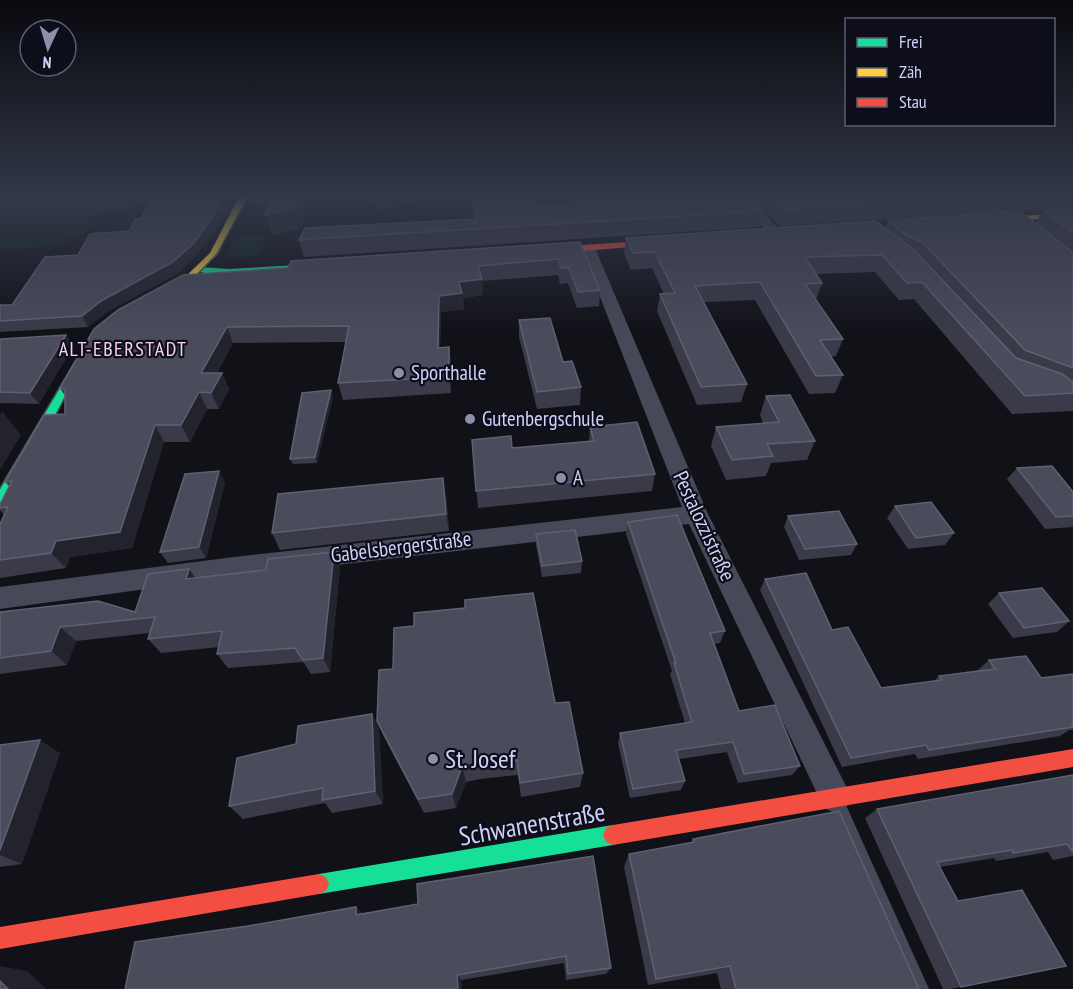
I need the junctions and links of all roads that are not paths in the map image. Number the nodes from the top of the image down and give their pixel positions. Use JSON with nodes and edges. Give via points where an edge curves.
{"nodes":[{"id":1,"x":221,"y":241,"type":"edge"},
{"id":2,"x":1038,"y":241,"type":"edge"},
{"id":3,"x":681,"y":242,"type":"edge"},
{"id":4,"x":588,"y":248,"type":"junction"},
{"id":5,"x":525,"y":252,"type":"edge"},
{"id":6,"x":343,"y":265,"type":"edge"},
{"id":7,"x":1073,"y":269,"type":"edge"},
{"id":8,"x":199,"y":270,"type":"junction"},
{"id":9,"x":176,"y":286,"type":"edge"},
{"id":10,"x":88,"y":347,"type":"edge"},
{"id":11,"x":0,"y":501,"type":"edge"},
{"id":12,"x":696,"y":514,"type":"junction"},
{"id":13,"x":0,"y":598,"type":"edge"},
{"id":14,"x":1073,"y":758,"type":"edge"},
{"id":15,"x":835,"y":797,"type":"junction"},
{"id":16,"x":0,"y":938,"type":"edge"},
{"id":17,"x":920,"y":989,"type":"edge"}],
"edges":[{"from":1,"to":8,"type":"street"},
{"from":2,"to":7,"type":"street"},
{"from":3,"to":4,"type":"street"},
{"from":4,"to":5,"type":"street"},
{"from":4,"to":12,"type":"street","name":"Pestalozzistraße"},
{"from":6,"to":8,"type":"street","via":[[229,272]]},
{"from":8,"to":9,"type":"street"},
{"from":10,"to":11,"type":"street"},
{"from":12,"to":13,"type":"street","name":"Gabelsbergerstraße"},
{"from":12,"to":15,"type":"street","name":"Pestalozzistraße"},
{"from":14,"to":15,"type":"street","name":"Schwanenstraße"},
{"from":15,"to":16,"type":"street","name":"Schwanenstraße"},
{"from":15,"to":17,"type":"lane"}]}
